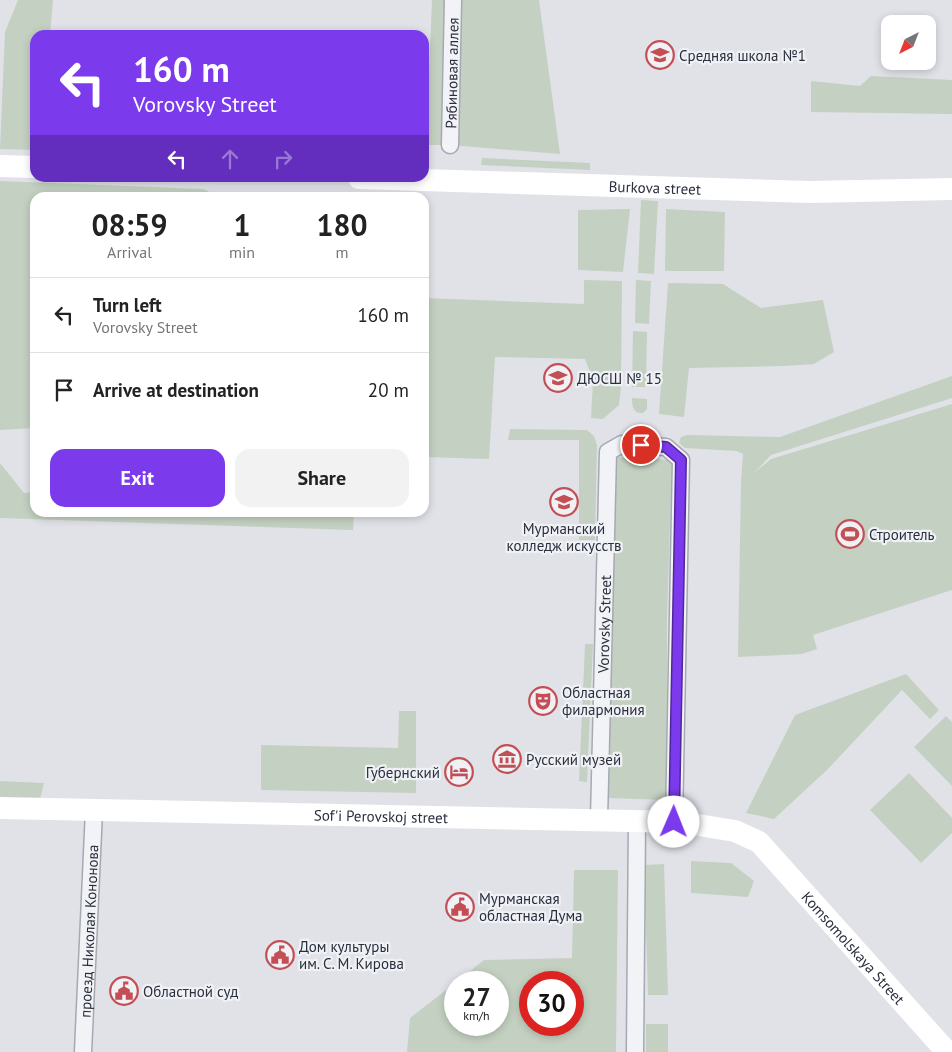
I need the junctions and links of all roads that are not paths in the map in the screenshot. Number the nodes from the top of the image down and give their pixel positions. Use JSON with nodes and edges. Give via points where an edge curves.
{"nodes":[{"id":1,"x":454,"y":0,"type":"edge"},
{"id":2,"x":450,"y":145,"type":"dead end"},
{"id":3,"x":0,"y":166,"type":"edge"},
{"id":4,"x":30,"y":167,"type":"edge"},
{"id":5,"x":429,"y":180,"type":"edge"},
{"id":6,"x":952,"y":189,"type":"edge"},
{"id":7,"x":0,"y":808,"type":"edge"},
{"id":8,"x":94,"y":810,"type":"junction"},
{"id":9,"x":599,"y":820,"type":"junction"},
{"id":10,"x":637,"y":821,"type":"junction"},
{"id":11,"x":674,"y":822,"type":"junction"},
{"id":12,"x":759,"y":842,"type":"joint"},
{"id":13,"x":83,"y":1052,"type":"edge"},
{"id":14,"x":635,"y":1052,"type":"edge"},
{"id":15,"x":947,"y":1052,"type":"edge"}],
"edges":[{"from":1,"to":2,"type":"street","name":"Рябиновая аллея"},
{"from":3,"to":4,"type":"street"},
{"from":5,"to":6,"type":"street","name":"Burkova street","via":[[810,192]]},
{"from":7,"to":8,"type":"street","name":"Sof'i Perovskoj street"},
{"from":8,"to":9,"type":"street","name":"Sof'i Perovskoj street"},
{"from":8,"to":13,"type":"street","name":"проезд Николая Кононова"},
{"from":9,"to":10,"type":"street","name":"Sof'i Perovskoj street"},
{"from":9,"to":11,"type":"street","via":[[608,452],[622,444],[666,447],[681,460]]},
{"from":10,"to":11,"type":"street","name":"Sof'i Perovskoj street"},
{"from":10,"to":14,"type":"street"},
{"from":11,"to":12,"type":"street","name":"Sof'i Perovskoj street","via":[[735,831]]},
{"from":12,"to":15,"type":"street","name":"Komsomolskaya Street"}]}
